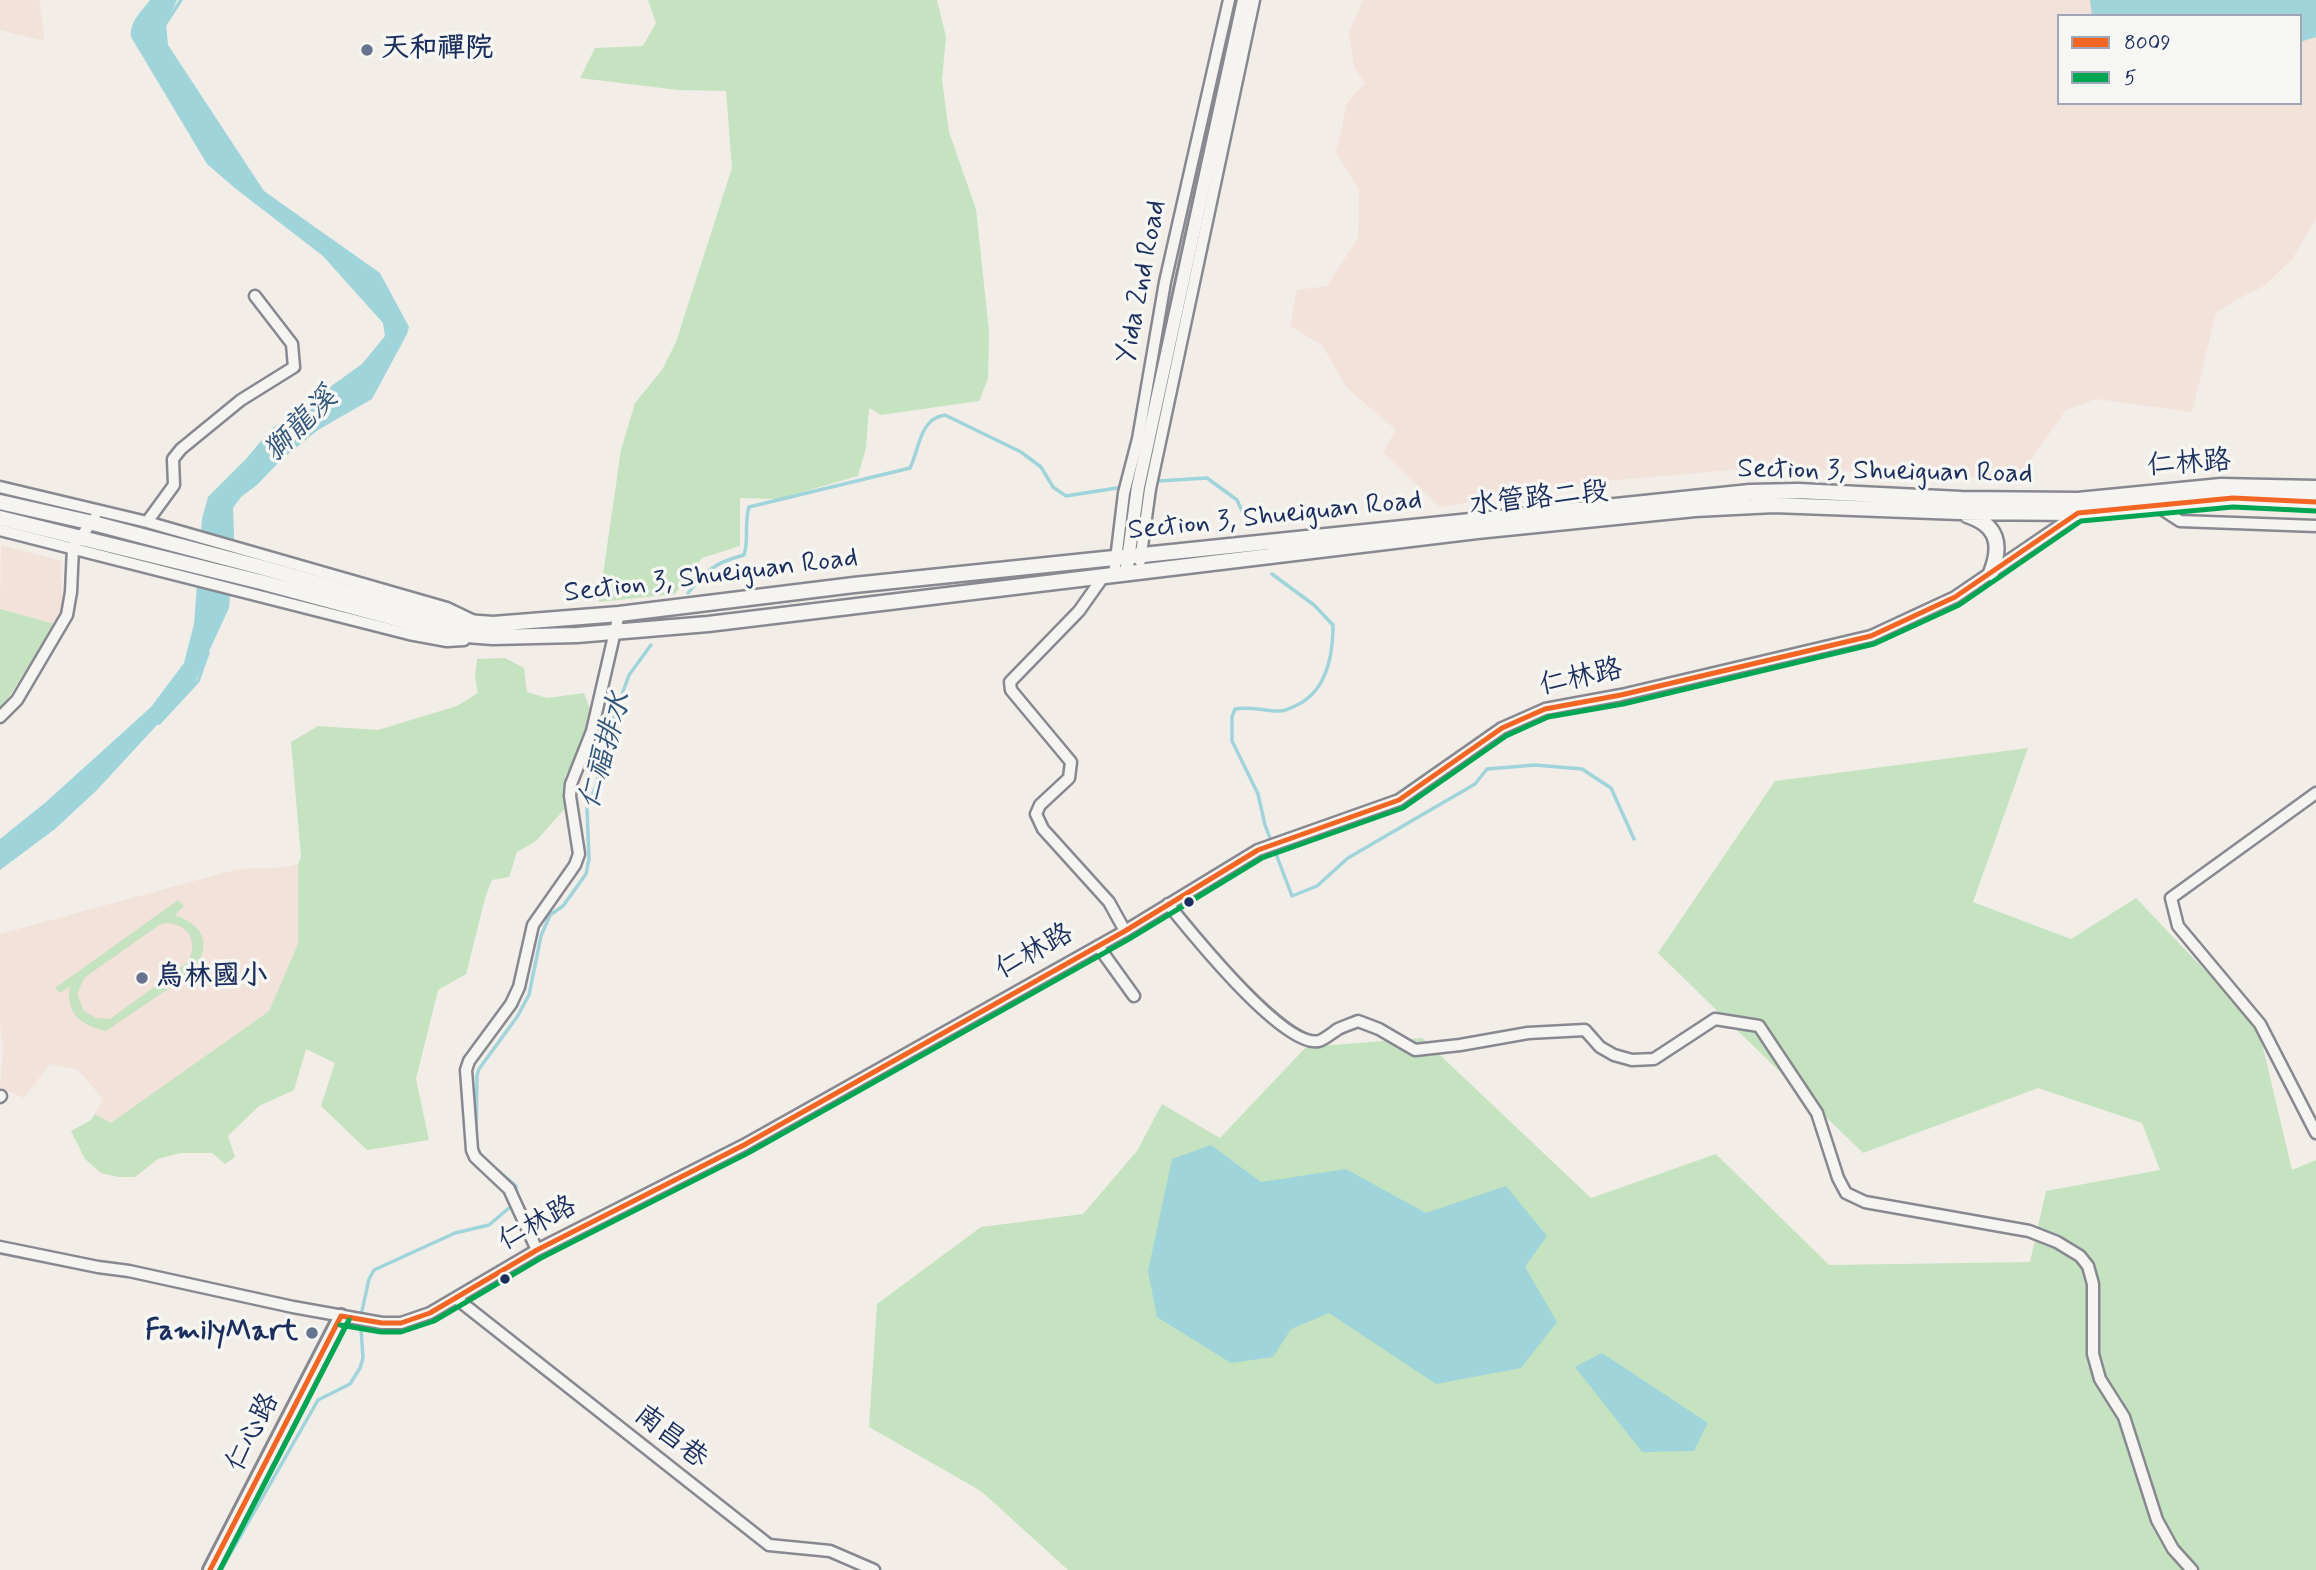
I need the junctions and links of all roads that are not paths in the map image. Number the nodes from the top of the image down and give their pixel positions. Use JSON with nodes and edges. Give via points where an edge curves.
{"nodes":[{"id":1,"x":1229,"y":0,"type":"edge"},
{"id":2,"x":1244,"y":0,"type":"edge"},
{"id":3,"x":1254,"y":0,"type":"edge"},
{"id":4,"x":255,"y":296,"type":"dead end"},
{"id":5,"x":0,"y":487,"type":"edge"},
{"id":6,"x":2316,"y":488,"type":"edge"},
{"id":7,"x":0,"y":502,"type":"edge"},
{"id":8,"x":2316,"y":502,"type":"edge"},
{"id":9,"x":2156,"y":505,"type":"junction"},
{"id":10,"x":2078,"y":506,"type":"junction"},
{"id":11,"x":1959,"y":512,"type":"junction"},
{"id":12,"x":0,"y":517,"type":"edge"},
{"id":13,"x":96,"y":517,"type":"junction"},
{"id":14,"x":147,"y":522,"type":"junction"},
{"id":15,"x":2316,"y":526,"type":"edge"},
{"id":16,"x":0,"y":530,"type":"edge"},
{"id":17,"x":78,"y":542,"type":"junction"},
{"id":18,"x":165,"y":551,"type":"junction"},
{"id":19,"x":1128,"y":556,"type":"junction"},
{"id":20,"x":262,"y":568,"type":"junction"},
{"id":21,"x":1991,"y":573,"type":"junction"},
{"id":22,"x":1120,"y":575,"type":"junction"},
{"id":23,"x":619,"y":614,"type":"junction"},
{"id":24,"x":615,"y":633,"type":"junction"},
{"id":25,"x":493,"y":637,"type":"junction"},
{"id":26,"x":0,"y":717,"type":"edge"},
{"id":27,"x":2316,"y":793,"type":"edge"},
{"id":28,"x":1168,"y":904,"type":"junction"},
{"id":29,"x":1125,"y":931,"type":"junction"},
{"id":30,"x":1098,"y":946,"type":"junction"},
{"id":31,"x":1135,"y":996,"type":"dead end"},
{"id":32,"x":2316,"y":1133,"type":"edge"},
{"id":33,"x":0,"y":1247,"type":"edge"},
{"id":34,"x":537,"y":1251,"type":"junction"},
{"id":35,"x":457,"y":1299,"type":"junction"},
{"id":36,"x":347,"y":1317,"type":"junction"},
{"id":37,"x":210,"y":1570,"type":"edge"},
{"id":38,"x":874,"y":1570,"type":"edge"},
{"id":39,"x":2192,"y":1570,"type":"edge"}],
"edges":[{"from":1,"to":19,"type":"street","name":"Yida 2nd Road","via":[[1165,282],[1124,494]]},
{"from":2,"to":19,"type":"street","name":"Yida 2nd Road","via":[[1138,487]]},
{"from":3,"to":19,"type":"street","name":"Yida 2nd Road","via":[[1150,489]]},
{"from":4,"to":14,"type":"street","via":[[292,344],[294,367],[241,400],[181,450],[173,459],[174,485]]},
{"from":5,"to":13,"type":"street"},
{"from":6,"to":10,"type":"main road","name":"仁林路","via":[[2221,485]]},
{"from":7,"to":13,"type":"main road"},
{"from":8,"to":9,"type":"main road","name":"仁林路","via":[[2233,498]]},
{"from":9,"to":10,"type":"main road","name":"仁林路"},
{"from":9,"to":15,"type":"street","via":[[2180,521]]},
{"from":10,"to":11,"type":"main road","name":"Section 3, Shueiguan Road"},
{"from":10,"to":19,"type":"main road","name":"Section 3, Shueiguan Road","via":[[1750,492]]},
{"from":10,"to":21,"type":"street","name":"仁林路"},
{"from":11,"to":21,"type":"main road","via":[[1988,525],[1996,540],[1998,555]]},
{"from":11,"to":22,"type":"main road","name":"水管路二段","via":[[1774,505],[1695,509]]},
{"from":12,"to":17,"type":"main road"},
{"from":13,"to":14,"type":"street"},
{"from":13,"to":17,"type":"street"},
{"from":13,"to":18,"type":"main road"},
{"from":14,"to":18,"type":"street"},
{"from":16,"to":17,"type":"street"},
{"from":17,"to":18,"type":"main road"},
{"from":17,"to":26,"type":"street","via":[[67,615],[17,699]]},
{"from":18,"to":20,"type":"main road"},
{"from":18,"to":25,"type":"street","name":"Section 3, Shueiguan Road","via":[[261,597],[447,641]]},
{"from":19,"to":22,"type":"street","name":"Yida 2nd Road"},
{"from":19,"to":23,"type":"main road","name":"Section 3, Shueiguan Road"},
{"from":20,"to":23,"type":"main road","name":"Section 3, Shueiguan Road","via":[[452,621]]},
{"from":20,"to":25,"type":"main road","name":"Section 3, Shueiguan Road","via":[[453,634]]},
{"from":21,"to":28,"type":"street","name":"仁林路","via":[[1955,597],[1871,636],[1545,709],[1502,728],[1399,800],[1258,850]]},
{"from":22,"to":24,"type":"main road","name":"Section 3, Shueiguan Road"},
{"from":22,"to":29,"type":"street","via":[[1010,682],[1011,690],[1071,762],[1069,778],[1040,804],[1036,814],[1043,828],[1110,902]]},
{"from":23,"to":24,"type":"street"},
{"from":24,"to":25,"type":"main road","name":"Section 3, Shueiguan Road"},
{"from":24,"to":34,"type":"street","via":[[592,731],[571,784],[579,853],[533,925],[511,1004],[466,1070],[472,1150],[509,1189]]},
{"from":27,"to":32,"type":"street","via":[[2171,898],[2178,926],[2260,1024]]},
{"from":28,"to":29,"type":"street","name":"仁林路"},
{"from":28,"to":39,"type":"street","via":[[1217,964],[1302,1038],[1319,1041],[1358,1021],[1415,1050],[1528,1033],[1585,1030],[1600,1048],[1632,1060],[1654,1059],[1714,1018],[1759,1026],[1817,1113],[1846,1193],[1865,1202],[2029,1231],[2057,1242],[2088,1266],[2093,1284],[2093,1354],[2100,1379],[2124,1417],[2157,1520],[2173,1549]]},
{"from":29,"to":30,"type":"street","name":"仁林路"},
{"from":30,"to":31,"type":"street"},
{"from":30,"to":34,"type":"street","name":"仁林路","via":[[744,1145]]},
{"from":33,"to":36,"type":"street","name":"仁林路"},
{"from":34,"to":35,"type":"street","name":"仁林路"},
{"from":35,"to":36,"type":"street","name":"仁林路","via":[[401,1322]]},
{"from":35,"to":38,"type":"street","name":"南昌巷","via":[[769,1545],[830,1551]]},
{"from":36,"to":37,"type":"street","name":"仁心路"}]}
